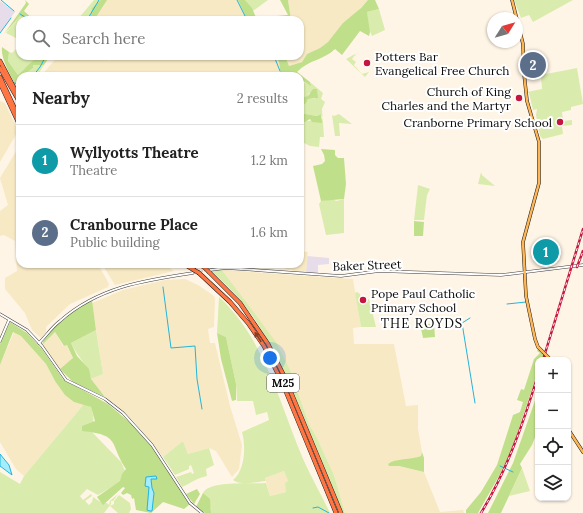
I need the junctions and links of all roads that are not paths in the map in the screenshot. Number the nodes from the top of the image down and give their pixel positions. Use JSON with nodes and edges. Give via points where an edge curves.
{"nodes":[{"id":1,"x":512,"y":0,"type":"edge"},
{"id":2,"x":0,"y":61,"type":"edge"},
{"id":3,"x":0,"y":68,"type":"edge"},
{"id":4,"x":0,"y":77,"type":"edge"},
{"id":5,"x":0,"y":83,"type":"edge"},
{"id":6,"x":16,"y":91,"type":"edge"},
{"id":7,"x":16,"y":96,"type":"edge"},
{"id":8,"x":16,"y":111,"type":"edge"},
{"id":9,"x":16,"y":117,"type":"edge"},
{"id":10,"x":583,"y":265,"type":"edge"},
{"id":11,"x":190,"y":268,"type":"edge"},
{"id":12,"x":205,"y":268,"type":"edge"},
{"id":13,"x":194,"y":271,"type":"junction"},
{"id":14,"x":209,"y":271,"type":"junction"},
{"id":15,"x":525,"y":273,"type":"junction"},
{"id":16,"x":0,"y":314,"type":"edge"},
{"id":17,"x":9,"y":320,"type":"junction"},
{"id":18,"x":0,"y":341,"type":"edge"},
{"id":19,"x":39,"y":343,"type":"junction"},
{"id":20,"x":548,"y":357,"type":"edge"},
{"id":21,"x":571,"y":434,"type":"edge"},
{"id":22,"x":583,"y":452,"type":"edge"},
{"id":23,"x":202,"y":513,"type":"edge"},
{"id":24,"x":336,"y":513,"type":"edge"},
{"id":25,"x":341,"y":513,"type":"edge"}],
"edges":[{"from":1,"to":15,"type":"main road","via":[[523,44],[526,91],[538,136],[539,154],[539,183],[524,238]]},
{"from":2,"to":6,"type":"highway"},
{"from":3,"to":7,"type":"highway"},
{"from":4,"to":8,"type":"highway"},
{"from":5,"to":9,"type":"highway"},
{"from":10,"to":15,"type":"street","name":"Baker Street"},
{"from":11,"to":13,"type":"highway","number":"M25"},
{"from":12,"to":14,"type":"highway","number":"M25","bridge":true},
{"from":13,"to":19,"type":"street","via":[[134,283],[87,302],[58,322]]},
{"from":24,"to":13,"type":"highway","number":"M25","one_way":true,"bridge":true,"via":[[268,354],[236,308],[219,290]]},
{"from":14,"to":15,"type":"street","name":"Baker Street","via":[[226,268],[341,276],[379,272],[491,275]]},
{"from":14,"to":25,"type":"highway","number":"M25","via":[[240,304],[271,348]]},
{"from":15,"to":20,"type":"main road","bridge":true,"via":[[526,296],[535,339],[538,347]]},
{"from":16,"to":17,"type":"street"},
{"from":17,"to":18,"type":"street"},
{"from":17,"to":19,"type":"street","via":[[24,327]]},
{"from":19,"to":23,"type":"street","via":[[66,380],[105,399],[134,425],[160,455],[190,503]]},
{"from":21,"to":22,"type":"main road"}]}
